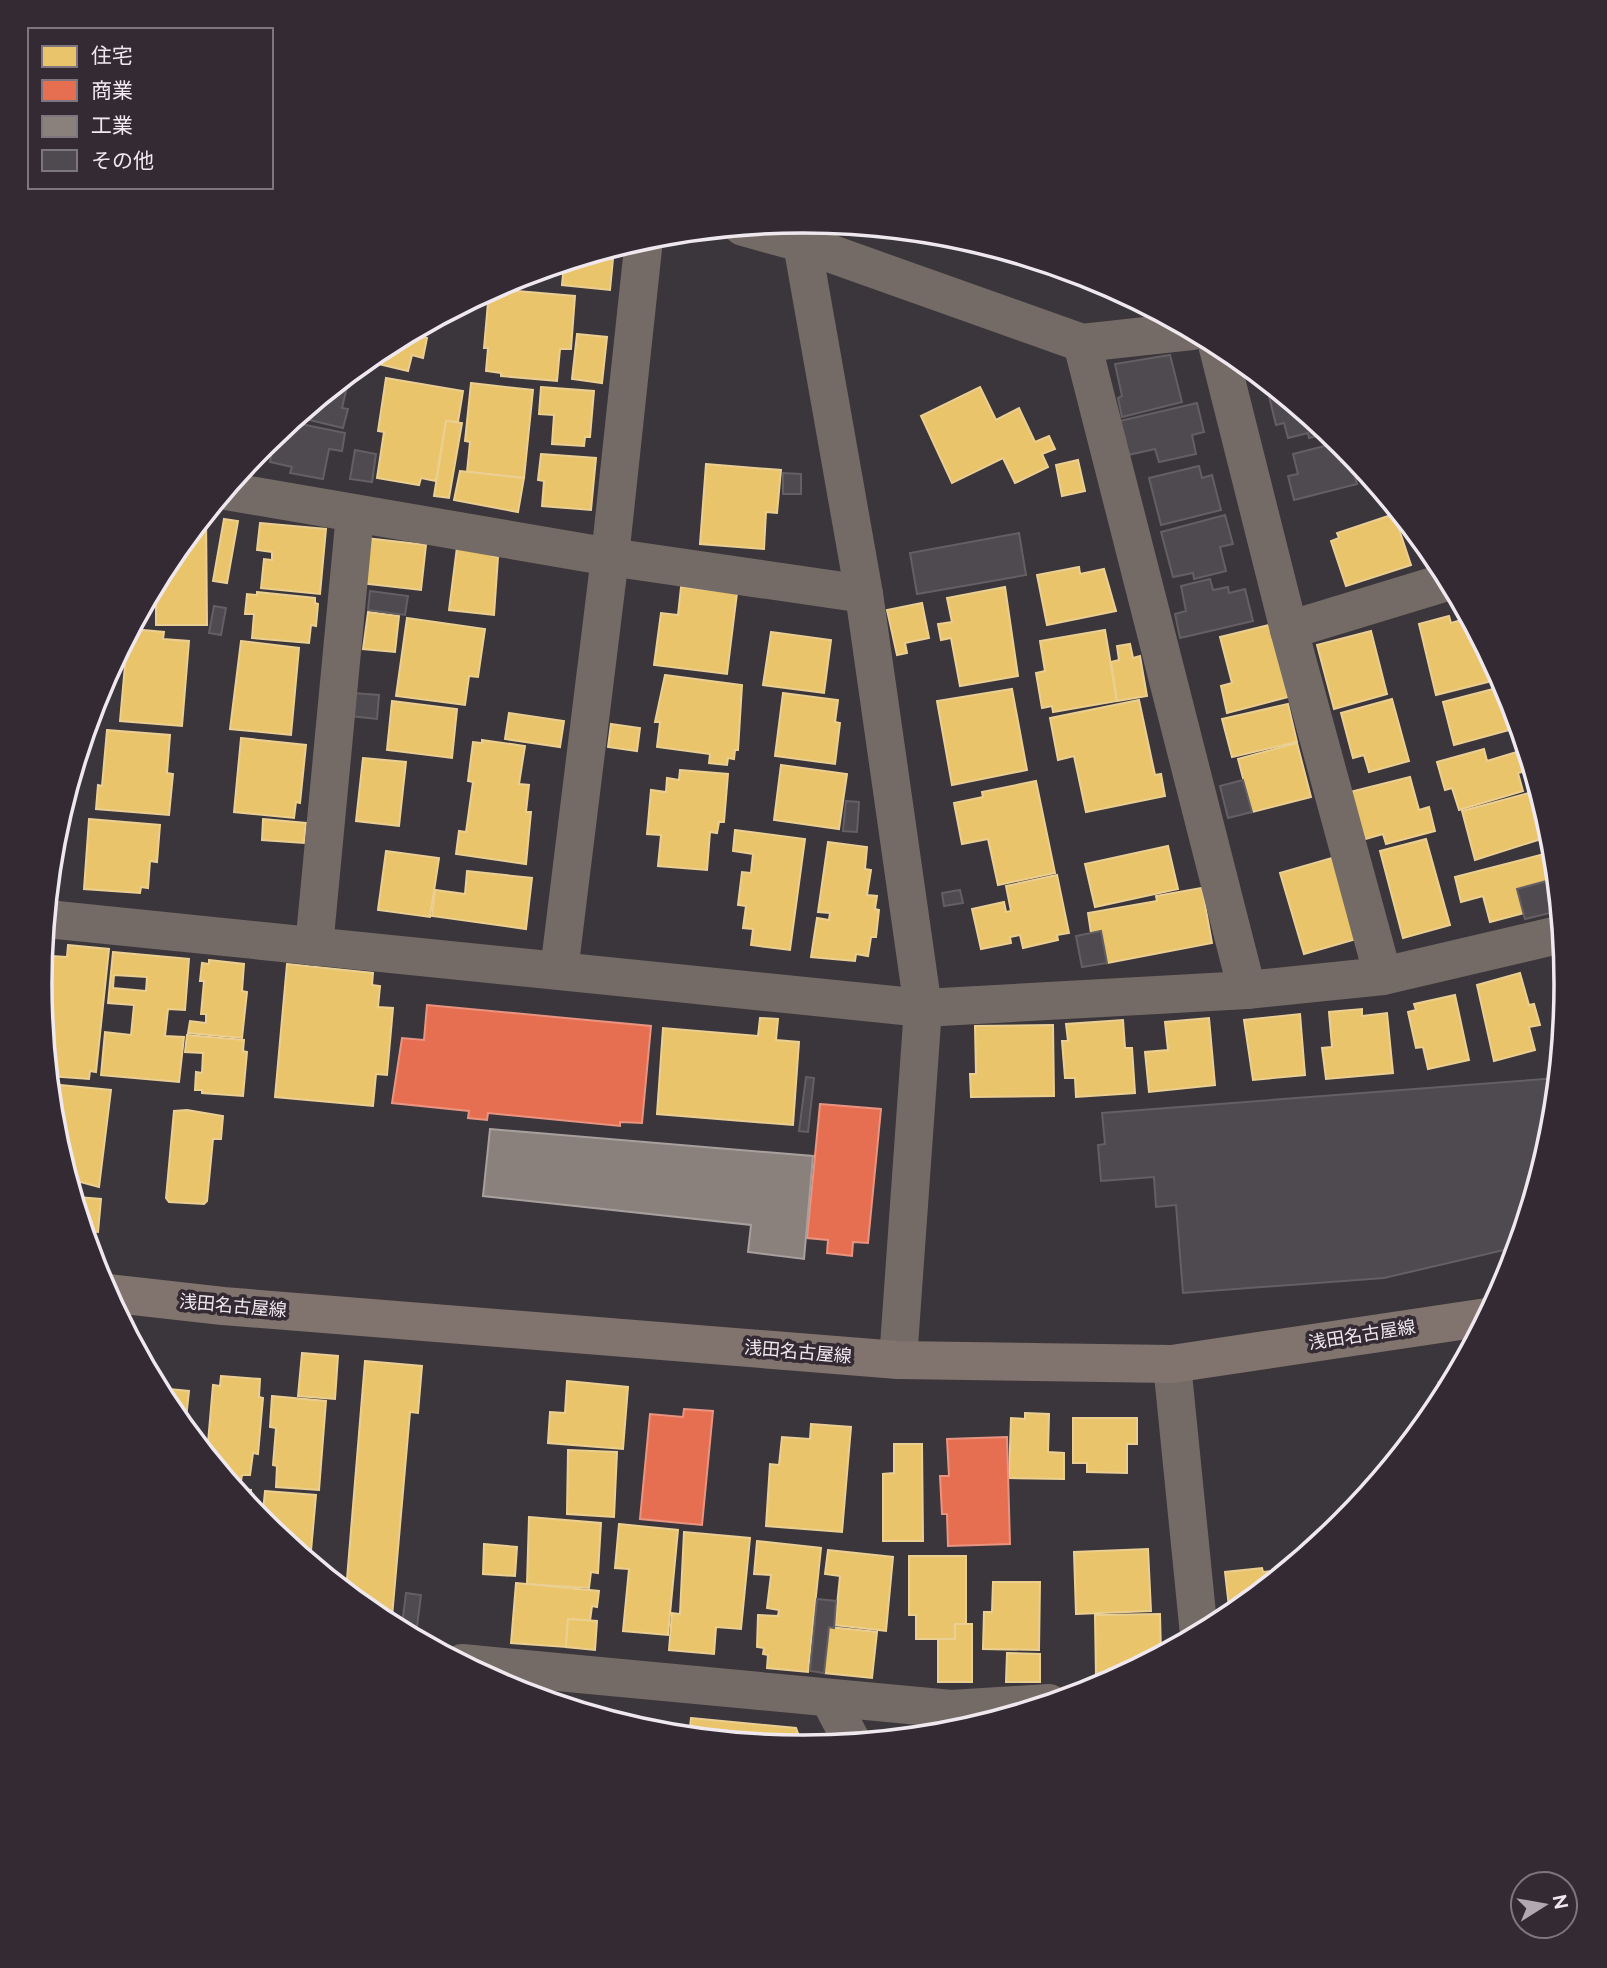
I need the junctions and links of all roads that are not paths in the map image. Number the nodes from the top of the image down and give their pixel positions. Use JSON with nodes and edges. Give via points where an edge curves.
{"nodes":[{"id":1,"x":800,"y":233,"type":"edge"},
{"id":2,"x":803,"y":233,"type":"edge"},
{"id":3,"x":643,"y":251,"type":"edge"},
{"id":4,"x":1177,"y":333,"type":"edge"},
{"id":5,"x":1082,"y":343,"type":"junction"},
{"id":6,"x":1221,"y":360,"type":"edge"},
{"id":7,"x":240,"y":488,"type":"edge"},
{"id":8,"x":355,"y":514,"type":"junction"},
{"id":9,"x":610,"y":557,"type":"junction"},
{"id":10,"x":1439,"y":585,"type":"edge"},
{"id":11,"x":864,"y":594,"type":"junction"},
{"id":12,"x":1289,"y":630,"type":"junction"},
{"id":13,"x":56,"y":920,"type":"edge"},
{"id":14,"x":1553,"y":936,"type":"edge"},
{"id":15,"x":314,"y":947,"type":"junction"},
{"id":16,"x":559,"y":971,"type":"junction"},
{"id":17,"x":1383,"y":976,"type":"junction"},
{"id":18,"x":1247,"y":990,"type":"junction"},
{"id":19,"x":923,"y":1008,"type":"junction"},
{"id":20,"x":120,"y":1295,"type":"edge"},
{"id":21,"x":1476,"y":1319,"type":"edge"},
{"id":22,"x":898,"y":1360,"type":"junction"},
{"id":23,"x":1172,"y":1364,"type":"junction"},
{"id":24,"x":1198,"y":1622,"type":"edge"},
{"id":25,"x":494,"y":1668,"type":"edge"},
{"id":26,"x":829,"y":1698,"type":"junction"},
{"id":27,"x":1010,"y":1705,"type":"edge"},
{"id":28,"x":847,"y":1733,"type":"edge"}],
"edges":[{"from":1,"to":11,"type":"street"},
{"from":2,"to":5,"type":"street"},
{"from":3,"to":9,"type":"street"},
{"from":4,"to":5,"type":"street"},
{"from":5,"to":18,"type":"street"},
{"from":6,"to":12,"type":"street"},
{"from":7,"to":8,"type":"street"},
{"from":8,"to":9,"type":"street"},
{"from":8,"to":15,"type":"street"},
{"from":9,"to":11,"type":"street"},
{"from":9,"to":16,"type":"street"},
{"from":10,"to":12,"type":"street"},
{"from":11,"to":19,"type":"street"},
{"from":12,"to":17,"type":"street"},
{"from":13,"to":15,"type":"street"},
{"from":14,"to":17,"type":"street"},
{"from":15,"to":16,"type":"street"},
{"from":16,"to":19,"type":"street"},
{"from":17,"to":18,"type":"street"},
{"from":18,"to":19,"type":"street"},
{"from":19,"to":22,"type":"street"},
{"from":20,"to":22,"type":"main road","name":"浅田名古屋線"},
{"from":21,"to":23,"type":"main road","name":"浅田名古屋線"},
{"from":22,"to":23,"type":"main road","name":"浅田名古屋線"},
{"from":23,"to":24,"type":"street"},
{"from":25,"to":26,"type":"street"},
{"from":26,"to":27,"type":"street","via":[[951,1709]]},
{"from":26,"to":28,"type":"street"}]}
